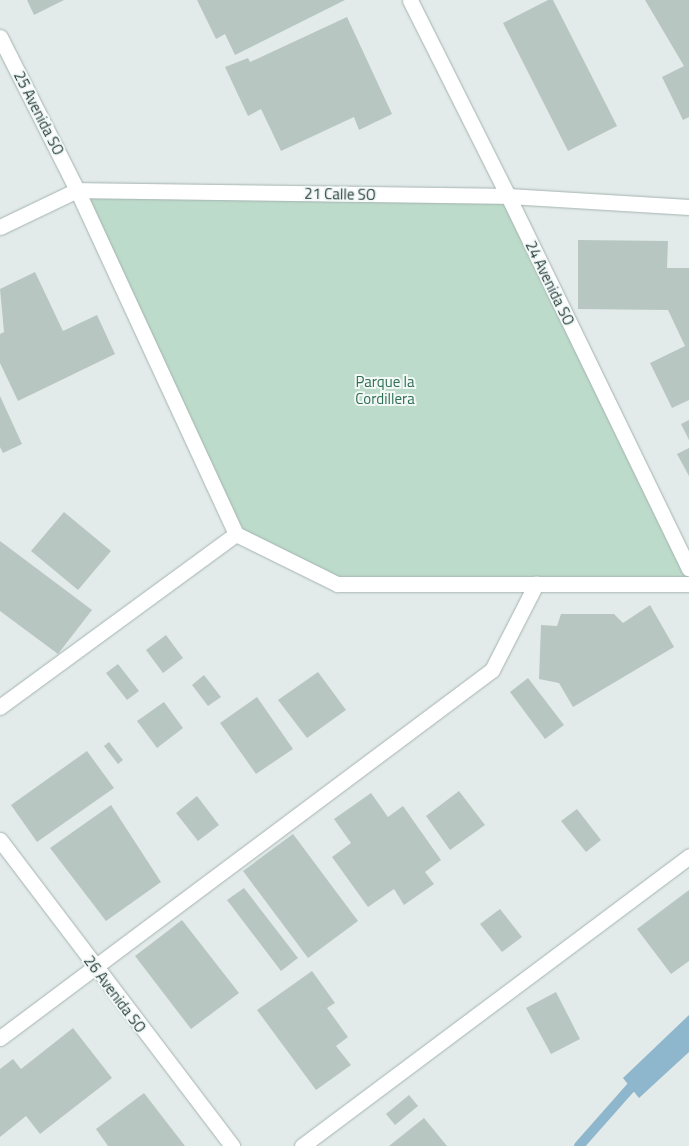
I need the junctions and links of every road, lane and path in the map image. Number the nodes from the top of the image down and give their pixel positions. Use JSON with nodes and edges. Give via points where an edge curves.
{"nodes":[{"id":1,"x":410,"y":0,"type":"edge"},
{"id":2,"x":0,"y":37,"type":"edge"},
{"id":3,"x":77,"y":190,"type":"junction"},
{"id":4,"x":508,"y":196,"type":"junction"},
{"id":5,"x":689,"y":207,"type":"edge"},
{"id":6,"x":0,"y":227,"type":"edge"},
{"id":7,"x":236,"y":534,"type":"junction"},
{"id":8,"x":689,"y":568,"type":"edge"},
{"id":9,"x":536,"y":584,"type":"junction"},
{"id":10,"x":689,"y":584,"type":"edge"},
{"id":11,"x":0,"y":707,"type":"edge"},
{"id":12,"x":0,"y":840,"type":"edge"},
{"id":13,"x":689,"y":856,"type":"edge"},
{"id":14,"x":94,"y":967,"type":"junction"},
{"id":15,"x":0,"y":1038,"type":"edge"},
{"id":16,"x":232,"y":1146,"type":"edge"},
{"id":17,"x":302,"y":1146,"type":"edge"}],
"edges":[{"from":1,"to":4,"type":"street","name":"24 Avenida SO"},
{"from":2,"to":3,"type":"street","name":"25 Avenida SO"},
{"from":3,"to":4,"type":"street","name":"21 Calle SO"},
{"from":3,"to":6,"type":"street","name":"21 Calle SO"},
{"from":3,"to":7,"type":"street","name":"25 Avenida SO"},
{"from":4,"to":5,"type":"street","name":"21 Calle SO"},
{"from":4,"to":8,"type":"street","name":"24 Avenida SO"},
{"from":7,"to":9,"type":"street","via":[[337,584]]},
{"from":7,"to":11,"type":"street"},
{"from":9,"to":10,"type":"street"},
{"from":9,"to":14,"type":"street","via":[[492,670]]},
{"from":12,"to":14,"type":"street","name":"26 Avenida SO"},
{"from":13,"to":17,"type":"street"},
{"from":14,"to":15,"type":"street"},
{"from":14,"to":16,"type":"street","name":"26 Avenida SO"}]}
